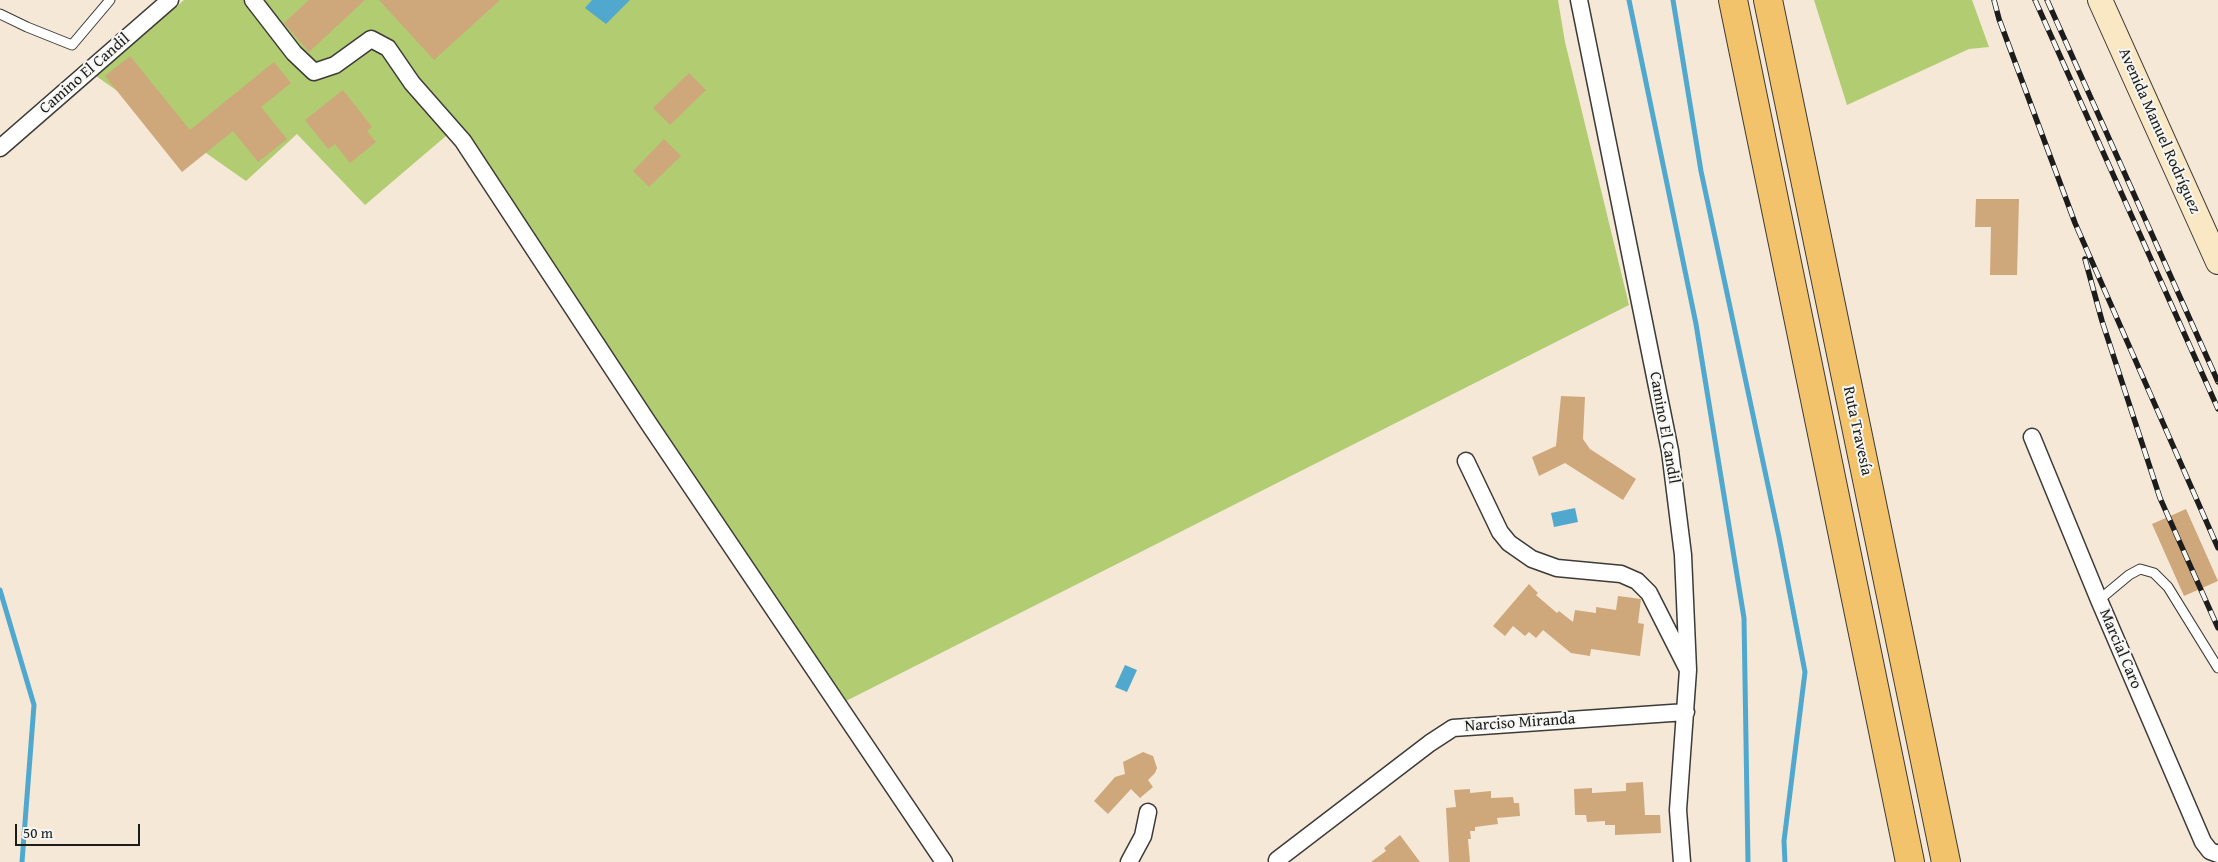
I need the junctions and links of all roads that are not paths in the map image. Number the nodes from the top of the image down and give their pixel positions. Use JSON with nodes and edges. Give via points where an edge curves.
{"nodes":[{"id":1,"x":110,"y":0,"type":"edge"},
{"id":2,"x":170,"y":0,"type":"edge"},
{"id":3,"x":253,"y":0,"type":"edge"},
{"id":4,"x":1579,"y":0,"type":"edge"},
{"id":5,"x":1733,"y":0,"type":"edge"},
{"id":6,"x":1768,"y":0,"type":"edge"},
{"id":7,"x":2100,"y":0,"type":"edge"},
{"id":8,"x":0,"y":14,"type":"edge"},
{"id":9,"x":0,"y":148,"type":"edge"},
{"id":10,"x":2218,"y":262,"type":"edge"},
{"id":11,"x":2032,"y":437,"type":"dead end"},
{"id":12,"x":1466,"y":461,"type":"dead end"},
{"id":13,"x":2099,"y":600,"type":"junction"},
{"id":14,"x":2218,"y":668,"type":"edge"},
{"id":15,"x":1688,"y":670,"type":"junction"},
{"id":16,"x":1686,"y":712,"type":"junction"},
{"id":17,"x":1148,"y":812,"type":"dead end"},
{"id":18,"x":2209,"y":856,"type":"edge"},
{"id":19,"x":1277,"y":860,"type":"dead end"},
{"id":20,"x":944,"y":862,"type":"edge"},
{"id":21,"x":1130,"y":862,"type":"edge"},
{"id":22,"x":1682,"y":862,"type":"edge"},
{"id":23,"x":1910,"y":862,"type":"edge"},
{"id":24,"x":1946,"y":862,"type":"edge"}],
"edges":[{"from":1,"to":8,"type":"lane","via":[[72,45]]},
{"from":2,"to":9,"type":"street","name":"Camino El Candil"},
{"from":3,"to":20,"type":"street","via":[[294,53],[314,72],[335,65],[371,39],[388,48],[412,82],[463,141]]},
{"from":4,"to":15,"type":"street","name":"Camino El Candil","via":[[1670,451],[1683,555]]},
{"from":5,"to":23,"type":"highway"},
{"from":6,"to":24,"type":"highway","name":"Ruta Travesía"},
{"from":7,"to":10,"type":"main road","name":"Avenida Manuel Rodríguez"},
{"from":11,"to":13,"type":"street","name":"Marcial Caro"},
{"from":12,"to":15,"type":"street","via":[[1500,532],[1521,552],[1544,565],[1620,574],[1644,587]]},
{"from":13,"to":14,"type":"lane","via":[[2128,575],[2140,570],[2154,573],[2168,587]]},
{"from":13,"to":18,"type":"street","name":"Marcial Caro"},
{"from":15,"to":16,"type":"street","name":"Camino El Candil"},
{"from":16,"to":19,"type":"street","name":"Narciso Miranda","via":[[1453,728]]},
{"from":16,"to":22,"type":"street","name":"Camino El Candil","via":[[1678,810]]},
{"from":17,"to":21,"type":"street","via":[[1143,836]]}]}
